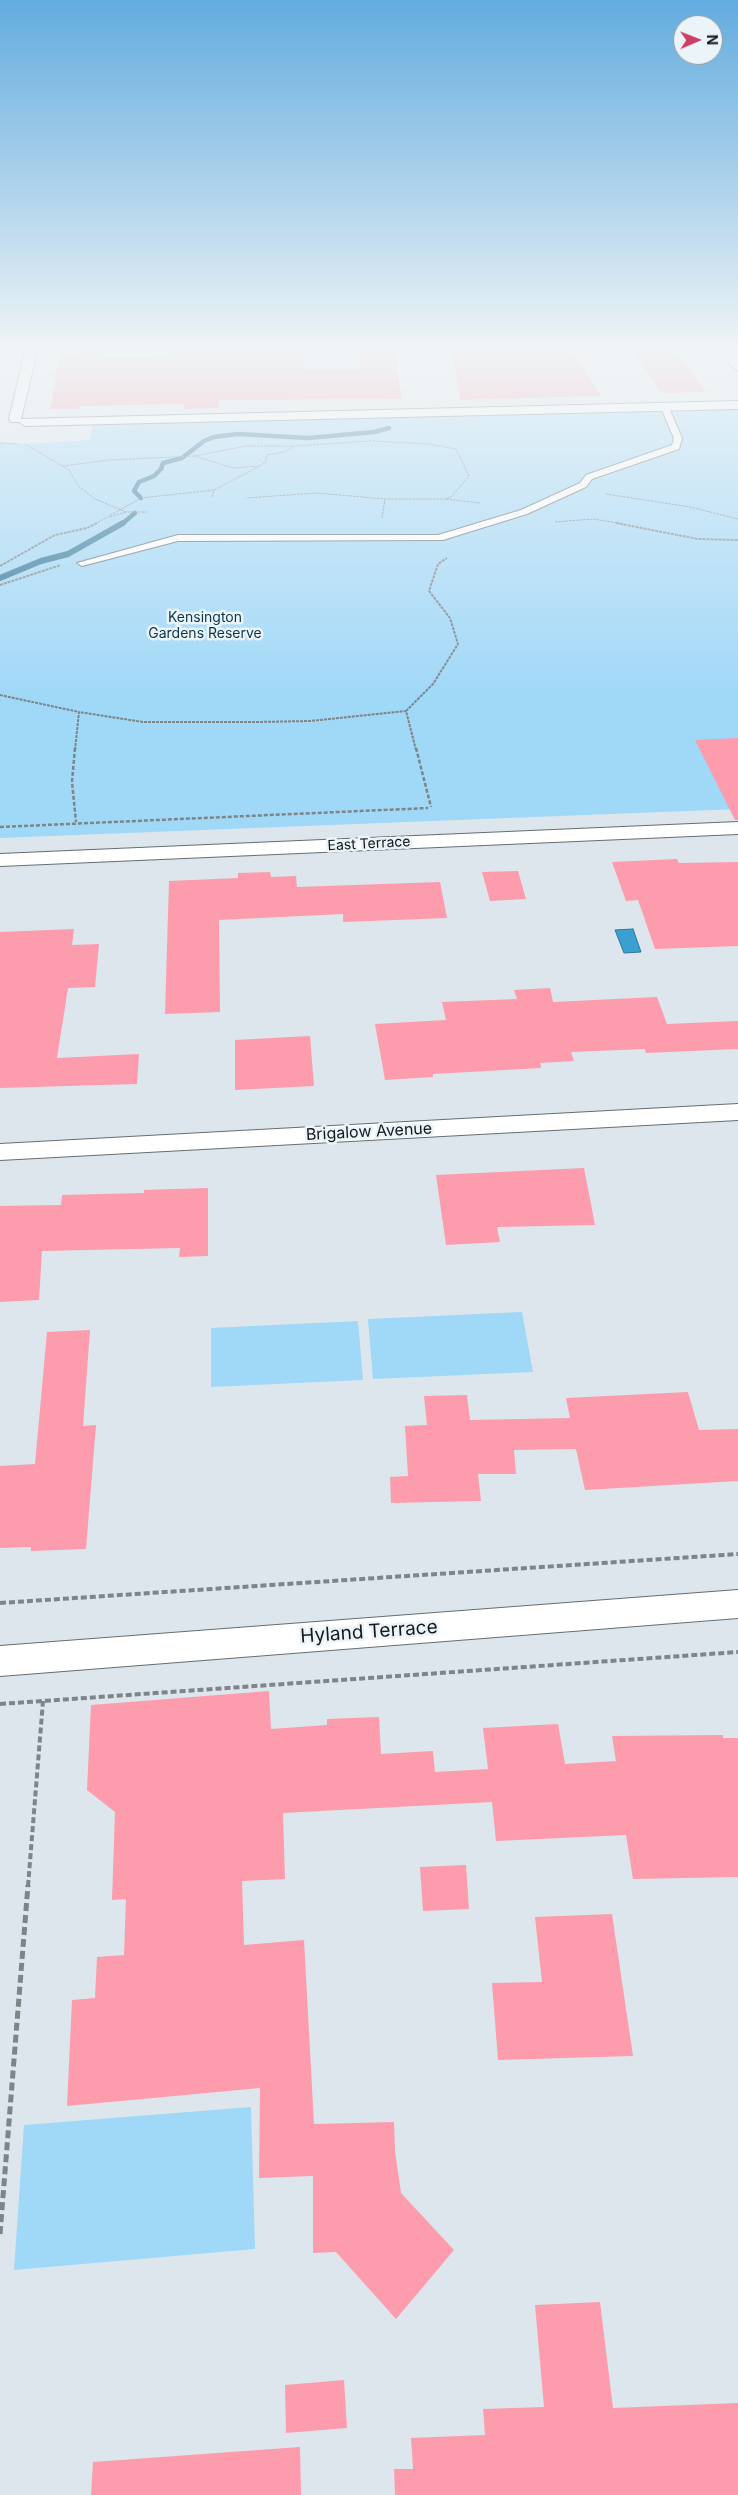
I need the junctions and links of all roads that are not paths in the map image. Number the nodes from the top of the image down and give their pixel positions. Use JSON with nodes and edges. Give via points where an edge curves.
{"nodes":[{"id":1,"x":628,"y":463,"type":"edge"},
{"id":2,"x":82,"y":563,"type":"dead end"},
{"id":3,"x":738,"y":828,"type":"edge"},
{"id":4,"x":0,"y":860,"type":"edge"},
{"id":5,"x":738,"y":1112,"type":"edge"},
{"id":6,"x":0,"y":1152,"type":"edge"},
{"id":7,"x":738,"y":1604,"type":"edge"},
{"id":8,"x":0,"y":1661,"type":"edge"}],
"edges":[{"from":1,"to":2,"type":"lane","via":[[589,477],[583,485],[524,512],[439,538],[178,538]]},
{"from":3,"to":4,"type":"street","name":"East Terrace"},
{"from":5,"to":6,"type":"street","name":"Brigalow Avenue"},
{"from":7,"to":8,"type":"street","name":"Hyland Terrace"}]}
